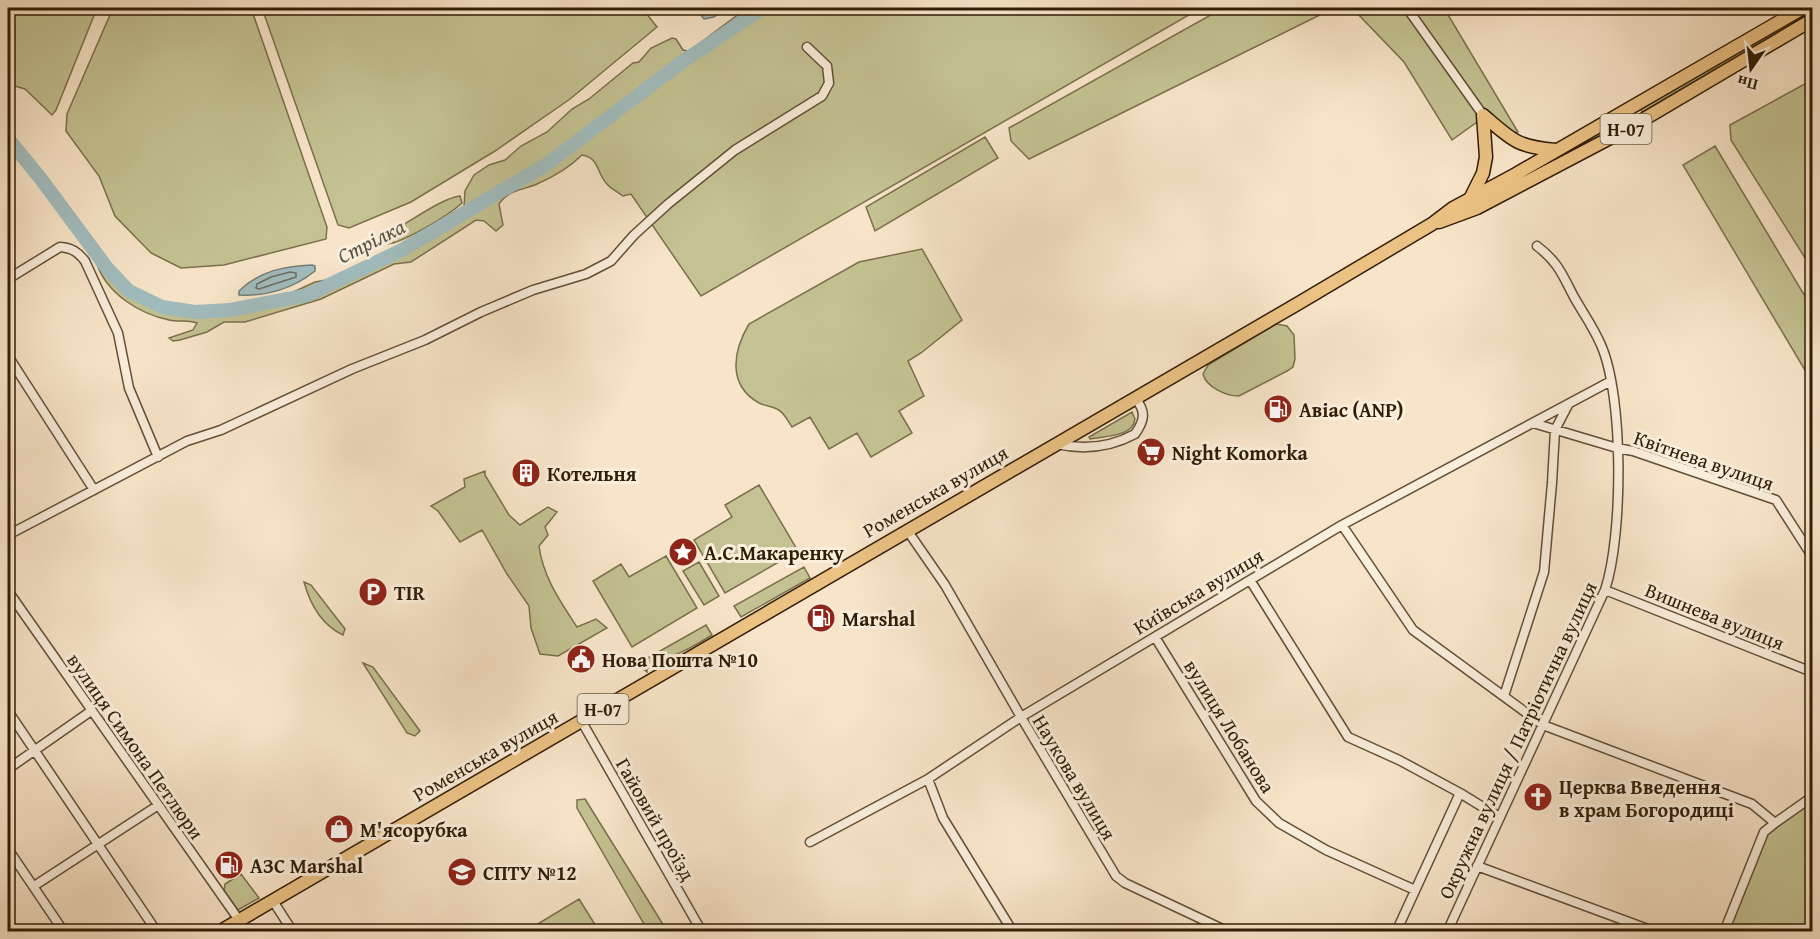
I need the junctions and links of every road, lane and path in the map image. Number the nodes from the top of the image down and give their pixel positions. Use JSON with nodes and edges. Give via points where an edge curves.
{"nodes":[{"id":1,"x":1407,"y":8,"type":"edge"},
{"id":2,"x":1803,"y":8,"type":"edge"},
{"id":3,"x":1812,"y":20,"type":"edge"},
{"id":4,"x":807,"y":47,"type":"dead end"},
{"id":5,"x":1483,"y":115,"type":"junction"},
{"id":6,"x":1556,"y":150,"type":"junction"},
{"id":7,"x":1470,"y":199,"type":"junction"},
{"id":8,"x":1432,"y":224,"type":"junction"},
{"id":9,"x":1537,"y":246,"type":"dead end"},
{"id":10,"x":8,"y":279,"type":"edge"},
{"id":11,"x":8,"y":356,"type":"edge"},
{"id":12,"x":1611,"y":381,"type":"junction"},
{"id":13,"x":1135,"y":398,"type":"junction"},
{"id":14,"x":1568,"y":405,"type":"junction"},
{"id":15,"x":1533,"y":423,"type":"junction"},
{"id":16,"x":1555,"y":430,"type":"junction"},
{"id":17,"x":1056,"y":444,"type":"junction"},
{"id":18,"x":1617,"y":448,"type":"junction"},
{"id":19,"x":158,"y":457,"type":"junction"},
{"id":20,"x":94,"y":490,"type":"junction"},
{"id":21,"x":1342,"y":525,"type":"junction"},
{"id":22,"x":907,"y":530,"type":"junction"},
{"id":23,"x":8,"y":535,"type":"edge"},
{"id":24,"x":1812,"y":556,"type":"edge"},
{"id":25,"x":1250,"y":580,"type":"junction"},
{"id":26,"x":1605,"y":590,"type":"junction"},
{"id":27,"x":8,"y":591,"type":"edge"},
{"id":28,"x":1155,"y":637,"type":"junction"},
{"id":29,"x":1812,"y":672,"type":"edge"},
{"id":30,"x":1504,"y":696,"type":"junction"},
{"id":31,"x":8,"y":711,"type":"edge"},
{"id":32,"x":91,"y":711,"type":"junction"},
{"id":33,"x":1021,"y":717,"type":"junction"},
{"id":34,"x":582,"y":722,"type":"junction"},
{"id":35,"x":1543,"y":724,"type":"junction"},
{"id":36,"x":34,"y":750,"type":"junction"},
{"id":37,"x":8,"y":769,"type":"edge"},
{"id":38,"x":928,"y":779,"type":"junction"},
{"id":39,"x":1460,"y":793,"type":"junction"},
{"id":40,"x":1812,"y":797,"type":"edge"},
{"id":41,"x":157,"y":806,"type":"junction"},
{"id":42,"x":1499,"y":817,"type":"junction"},
{"id":43,"x":1775,"y":823,"type":"junction"},
{"id":44,"x":810,"y":842,"type":"dead end"},
{"id":45,"x":99,"y":843,"type":"junction"},
{"id":46,"x":8,"y":849,"type":"edge"},
{"id":47,"x":1477,"y":866,"type":"junction"},
{"id":48,"x":34,"y":886,"type":"junction"},
{"id":49,"x":1414,"y":890,"type":"junction"},
{"id":50,"x":273,"y":901,"type":"junction"},
{"id":51,"x":239,"y":920,"type":"junction"},
{"id":52,"x":701,"y":929,"type":"edge"},
{"id":53,"x":64,"y":932,"type":"edge"},
{"id":54,"x":157,"y":932,"type":"edge"},
{"id":55,"x":219,"y":932,"type":"edge"},
{"id":56,"x":293,"y":932,"type":"edge"},
{"id":57,"x":690,"y":932,"type":"edge"},
{"id":58,"x":1012,"y":932,"type":"edge"},
{"id":59,"x":1228,"y":932,"type":"edge"},
{"id":60,"x":1396,"y":932,"type":"edge"},
{"id":61,"x":1447,"y":932,"type":"edge"},
{"id":62,"x":1656,"y":932,"type":"edge"},
{"id":63,"x":1724,"y":932,"type":"edge"}],
"edges":[{"from":1,"to":5,"type":"street"},
{"from":2,"to":6,"type":"main road","number":"Н-07"},
{"from":3,"to":8,"type":"main road","number":"Н-07","via":[[1629,128],[1477,208]]},
{"from":4,"to":19,"type":"street","via":[[827,66],[829,83],[822,96],[735,150],[668,204],[611,261],[481,312]]},
{"from":5,"to":6,"type":"main road","via":[[1515,142]]},
{"from":5,"to":7,"type":"main road","via":[[1486,157]]},
{"from":6,"to":7,"type":"main road","number":"Н-07"},
{"from":7,"to":8,"type":"main road","number":"Н-07"},
{"from":8,"to":13,"type":"main road","name":"Роменська вулиця","number":"Н-07"},
{"from":9,"to":12,"type":"street","name":"Окружна вулиця / Патріотична вулиця","via":[[1553,258],[1584,314],[1601,346]]},
{"from":10,"to":19,"type":"street","via":[[60,247],[78,253],[85,261],[118,333],[129,388]]},
{"from":11,"to":20,"type":"street"},
{"from":12,"to":14,"type":"street","name":"Київська вулиця"},
{"from":12,"to":18,"type":"street","name":"Окружна вулиця / Патріотична вулиця"},
{"from":13,"to":17,"type":"main road","name":"Роменська вулиця","number":"Н-07"},
{"from":13,"to":17,"type":"street","via":[[1143,408],[1136,434],[1097,446]]},
{"from":14,"to":15,"type":"street","name":"Київська вулиця"},
{"from":14,"to":16,"type":"street"},
{"from":15,"to":16,"type":"street","name":"Квітнева вулиця"},
{"from":15,"to":21,"type":"street","name":"Київська вулиця"},
{"from":16,"to":18,"type":"street","name":"Квітнева вулиця"},
{"from":16,"to":30,"type":"street","via":[[1544,572]]},
{"from":17,"to":22,"type":"main road","name":"Роменська вулиця","number":"Н-07"},
{"from":18,"to":24,"type":"street","name":"Квітнева вулиця","via":[[1776,500]]},
{"from":18,"to":26,"type":"street","name":"Окружна вулиця / Патріотична вулиця","via":[[1619,482],[1611,573]]},
{"from":19,"to":20,"type":"street"},
{"from":20,"to":23,"type":"street"},
{"from":21,"to":25,"type":"street","name":"Київська вулиця"},
{"from":21,"to":30,"type":"street","via":[[1413,630]]},
{"from":22,"to":33,"type":"street","name":"Наукова вулиця","via":[[945,585]]},
{"from":22,"to":34,"type":"main road","name":"Роменська вулиця","number":"Н-07"},
{"from":25,"to":28,"type":"street","name":"Київська вулиця"},
{"from":25,"to":39,"type":"street","via":[[1348,737]]},
{"from":26,"to":29,"type":"street","name":"Вишнева вулиця"},
{"from":26,"to":35,"type":"street","name":"Окружна вулиця / Патріотична вулиця"},
{"from":27,"to":32,"type":"street","name":"вулиця Симона Петлюри"},
{"from":28,"to":33,"type":"street","name":"Київська вулиця"},
{"from":28,"to":49,"type":"street","name":"вулиця Лобанова","via":[[1256,801],[1279,823],[1326,850]]},
{"from":30,"to":35,"type":"street"},
{"from":31,"to":36,"type":"street"},
{"from":32,"to":36,"type":"street"},
{"from":32,"to":41,"type":"street","name":"вулиця Симона Петлюри"},
{"from":33,"to":38,"type":"street","name":"Київська вулиця"},
{"from":33,"to":59,"type":"street","name":"Наукова вулиця","via":[[1116,876]]},
{"from":34,"to":50,"type":"main road","name":"Роменська вулиця","number":"Н-07"},
{"from":34,"to":52,"type":"street","name":"Гайовий проїзд"},
{"from":35,"to":42,"type":"street","name":"Окружна вулиця / Патріотична вулиця"},
{"from":35,"to":43,"type":"street","via":[[1752,804]]},
{"from":36,"to":37,"type":"street"},
{"from":36,"to":45,"type":"street"},
{"from":38,"to":44,"type":"street","name":"Київська вулиця"},
{"from":38,"to":58,"type":"street","via":[[943,818]]},
{"from":39,"to":42,"type":"street"},
{"from":39,"to":49,"type":"street"},
{"from":40,"to":43,"type":"street"},
{"from":41,"to":45,"type":"street"},
{"from":41,"to":51,"type":"street","name":"вулиця Симона Петлюри"},
{"from":42,"to":47,"type":"street","name":"Окружна вулиця / Патріотична вулиця"},
{"from":43,"to":63,"type":"street","via":[[1764,832],[1755,850]]},
{"from":45,"to":48,"type":"street"},
{"from":45,"to":54,"type":"street"},
{"from":46,"to":48,"type":"street"},
{"from":47,"to":61,"type":"street","name":"Окружна вулиця / Патріотична вулиця"},
{"from":47,"to":62,"type":"street"},
{"from":48,"to":53,"type":"street"},
{"from":49,"to":60,"type":"street"},
{"from":50,"to":51,"type":"main road","name":"Роменська вулиця","number":"Н-07"},
{"from":50,"to":56,"type":"street"},
{"from":51,"to":55,"type":"main road","name":"Роменська вулиця","number":"Н-07"},
{"from":52,"to":57,"type":"street"}]}
